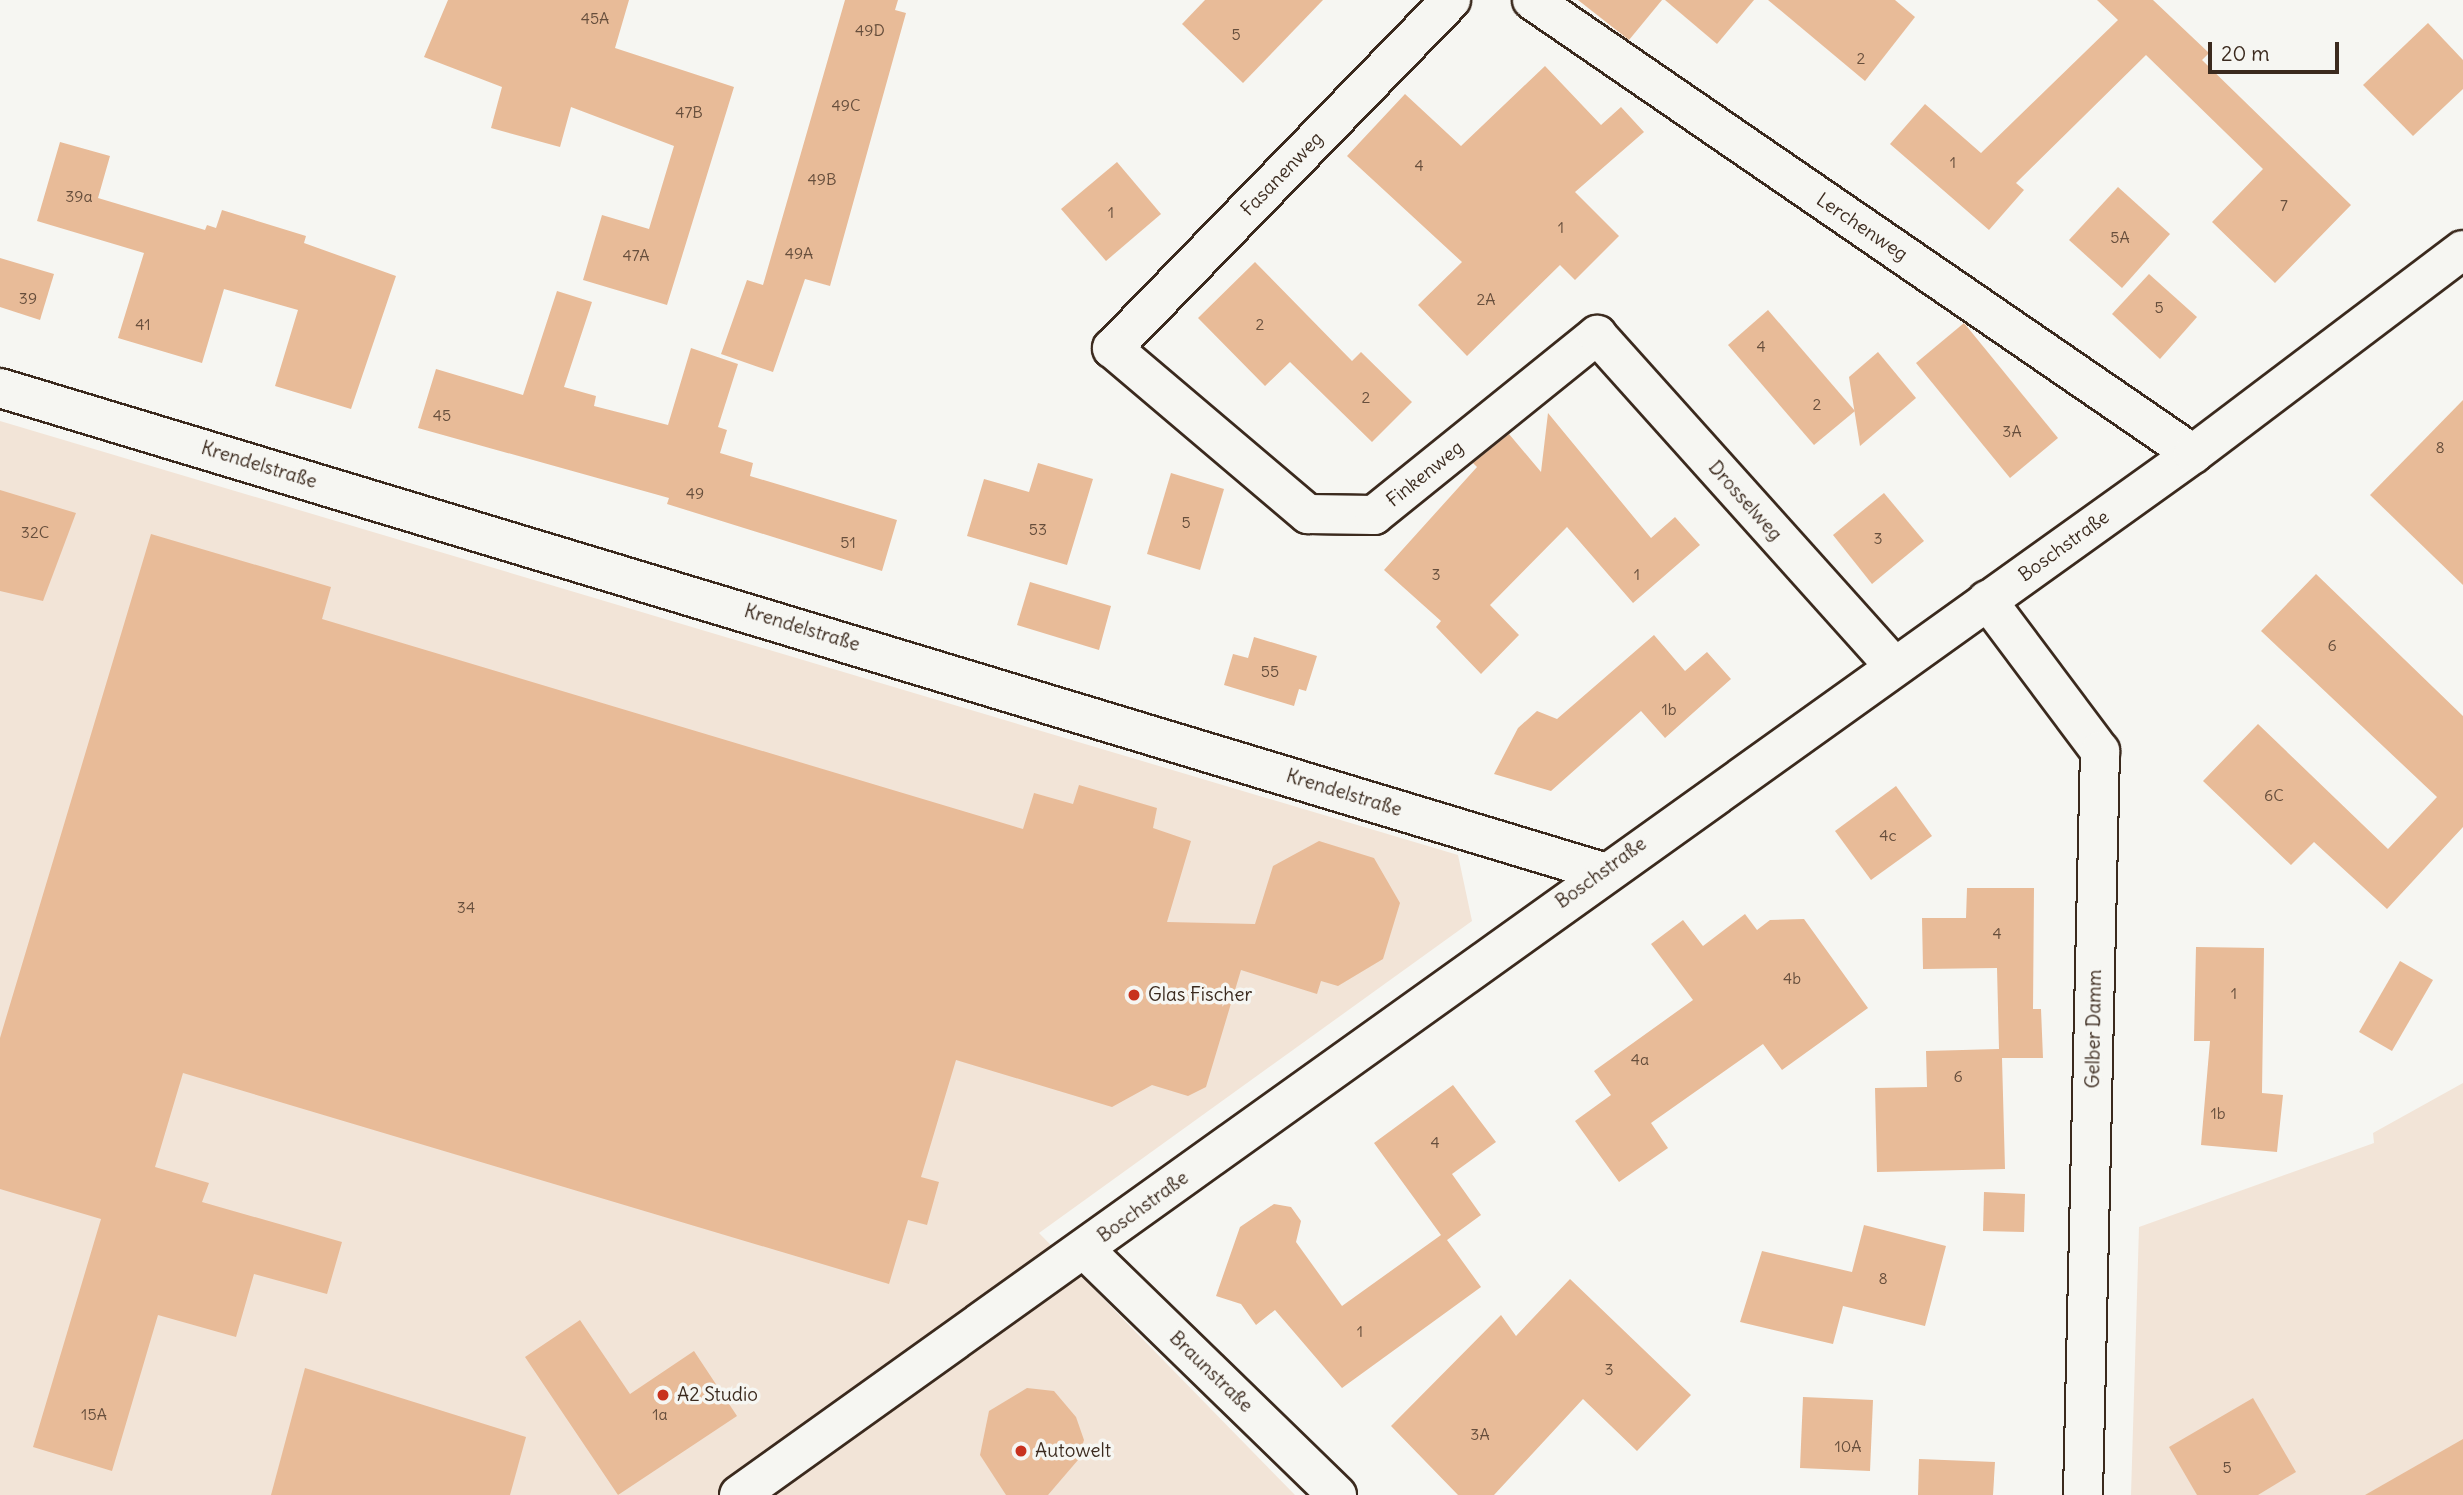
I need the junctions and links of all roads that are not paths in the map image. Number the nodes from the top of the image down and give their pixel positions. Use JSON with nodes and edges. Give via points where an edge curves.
{"nodes":[{"id":1,"x":1451,"y":0,"type":"edge"},
{"id":2,"x":1532,"y":0,"type":"edge"},
{"id":3,"x":2463,"y":250,"type":"edge"},
{"id":4,"x":1597,"y":335,"type":"joint"},
{"id":5,"x":1112,"y":348,"type":"joint"},
{"id":6,"x":0,"y":388,"type":"edge"},
{"id":7,"x":2193,"y":454,"type":"junction"},
{"id":8,"x":1987,"y":600,"type":"junction"},
{"id":9,"x":1894,"y":666,"type":"junction"},
{"id":10,"x":1603,"y":872,"type":"junction"},
{"id":11,"x":1084,"y":1249,"type":"junction"},
{"id":12,"x":739,"y":1495,"type":"edge"},
{"id":13,"x":1337,"y":1495,"type":"edge"},
{"id":14,"x":2083,"y":1495,"type":"edge"}],
"edges":[{"from":1,"to":5,"type":"street","name":"Fasanenweg"},
{"from":2,"to":7,"type":"street","name":"Lerchenweg"},
{"from":3,"to":7,"type":"street","name":"Boschstraße"},
{"from":4,"to":5,"type":"street","name":"Finkenweg","via":[[1374,515],[1308,514]]},
{"from":4,"to":9,"type":"street","name":"Drosselweg"},
{"from":6,"to":10,"type":"street","name":"Krendelstraße"},
{"from":7,"to":8,"type":"street","name":"Boschstraße"},
{"from":8,"to":9,"type":"street","name":"Boschstraße"},
{"from":8,"to":14,"type":"street","name":"Gelber Damm","via":[[2100,751]]},
{"from":9,"to":10,"type":"street","name":"Boschstraße"},
{"from":10,"to":11,"type":"street","name":"Boschstraße"},
{"from":11,"to":12,"type":"street","name":"Boschstraße"},
{"from":11,"to":13,"type":"street","name":"Braunstraße"}]}
